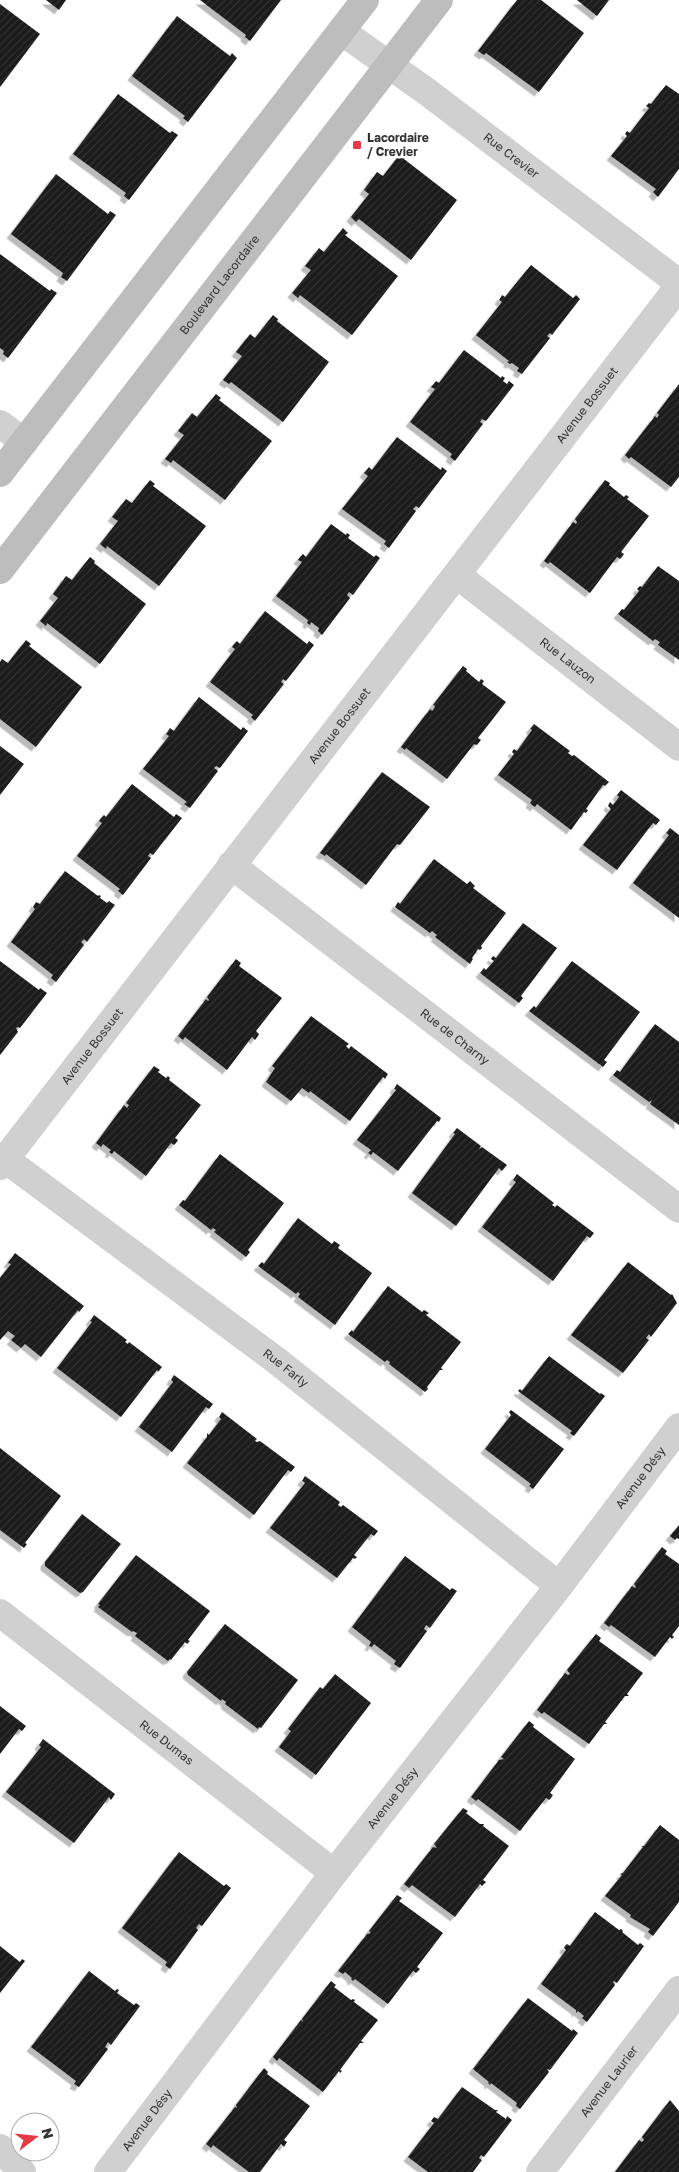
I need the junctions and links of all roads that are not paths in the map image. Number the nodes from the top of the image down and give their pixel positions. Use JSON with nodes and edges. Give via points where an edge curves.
{"nodes":[{"id":1,"x":365,"y":0,"type":"edge"},
{"id":2,"x":439,"y":0,"type":"edge"},
{"id":3,"x":342,"y":31,"type":"junction"},
{"id":4,"x":389,"y":65,"type":"junction"},
{"id":5,"x":679,"y":284,"type":"edge"},
{"id":6,"x":0,"y":424,"type":"edge"},
{"id":7,"x":24,"y":442,"type":"junction"},
{"id":8,"x":0,"y":473,"type":"edge"},
{"id":9,"x":0,"y":570,"type":"edge"},
{"id":10,"x":457,"y":575,"type":"junction"},
{"id":11,"x":679,"y":747,"type":"edge"},
{"id":12,"x":231,"y":865,"type":"junction"},
{"id":13,"x":3,"y":1163,"type":"edge"},
{"id":14,"x":679,"y":1209,"type":"edge"},
{"id":15,"x":679,"y":1427,"type":"edge"},
{"id":16,"x":559,"y":1586,"type":"junction"},
{"id":17,"x":0,"y":1613,"type":"edge"},
{"id":18,"x":334,"y":1873,"type":"junction"},
{"id":19,"x":679,"y":1990,"type":"edge"},
{"id":20,"x":0,"y":2148,"type":"edge"},
{"id":21,"x":22,"y":2172,"type":"edge"},
{"id":22,"x":108,"y":2172,"type":"edge"},
{"id":23,"x":540,"y":2172,"type":"edge"}],
"edges":[{"from":1,"to":3,"type":"main road"},
{"from":2,"to":4,"type":"main road","name":"Boulevard Lacordaire"},
{"from":3,"to":4,"type":"street","name":"Rue Crevier"},
{"from":3,"to":7,"type":"main road"},
{"from":4,"to":5,"type":"street","name":"Rue Crevier"},
{"from":4,"to":9,"type":"main road","name":"Boulevard Lacordaire"},
{"from":5,"to":10,"type":"street","name":"Avenue Bossuet"},
{"from":6,"to":7,"type":"street"},
{"from":7,"to":8,"type":"main road"},
{"from":10,"to":11,"type":"street","name":"Rue Lauzon"},
{"from":10,"to":12,"type":"street","name":"Avenue Bossuet"},
{"from":12,"to":13,"type":"street","name":"Avenue Bossuet"},
{"from":12,"to":14,"type":"street","name":"Rue de Charny"},
{"from":13,"to":16,"type":"street","name":"Rue Farly","via":[[276,1361]]},
{"from":15,"to":16,"type":"street","name":"Avenue Désy"},
{"from":16,"to":18,"type":"street","name":"Avenue Désy"},
{"from":17,"to":18,"type":"street","name":"Rue Dumas"},
{"from":18,"to":22,"type":"street","name":"Avenue Désy"},
{"from":19,"to":23,"type":"street","name":"Avenue Laurier"},
{"from":20,"to":21,"type":"street"}]}
